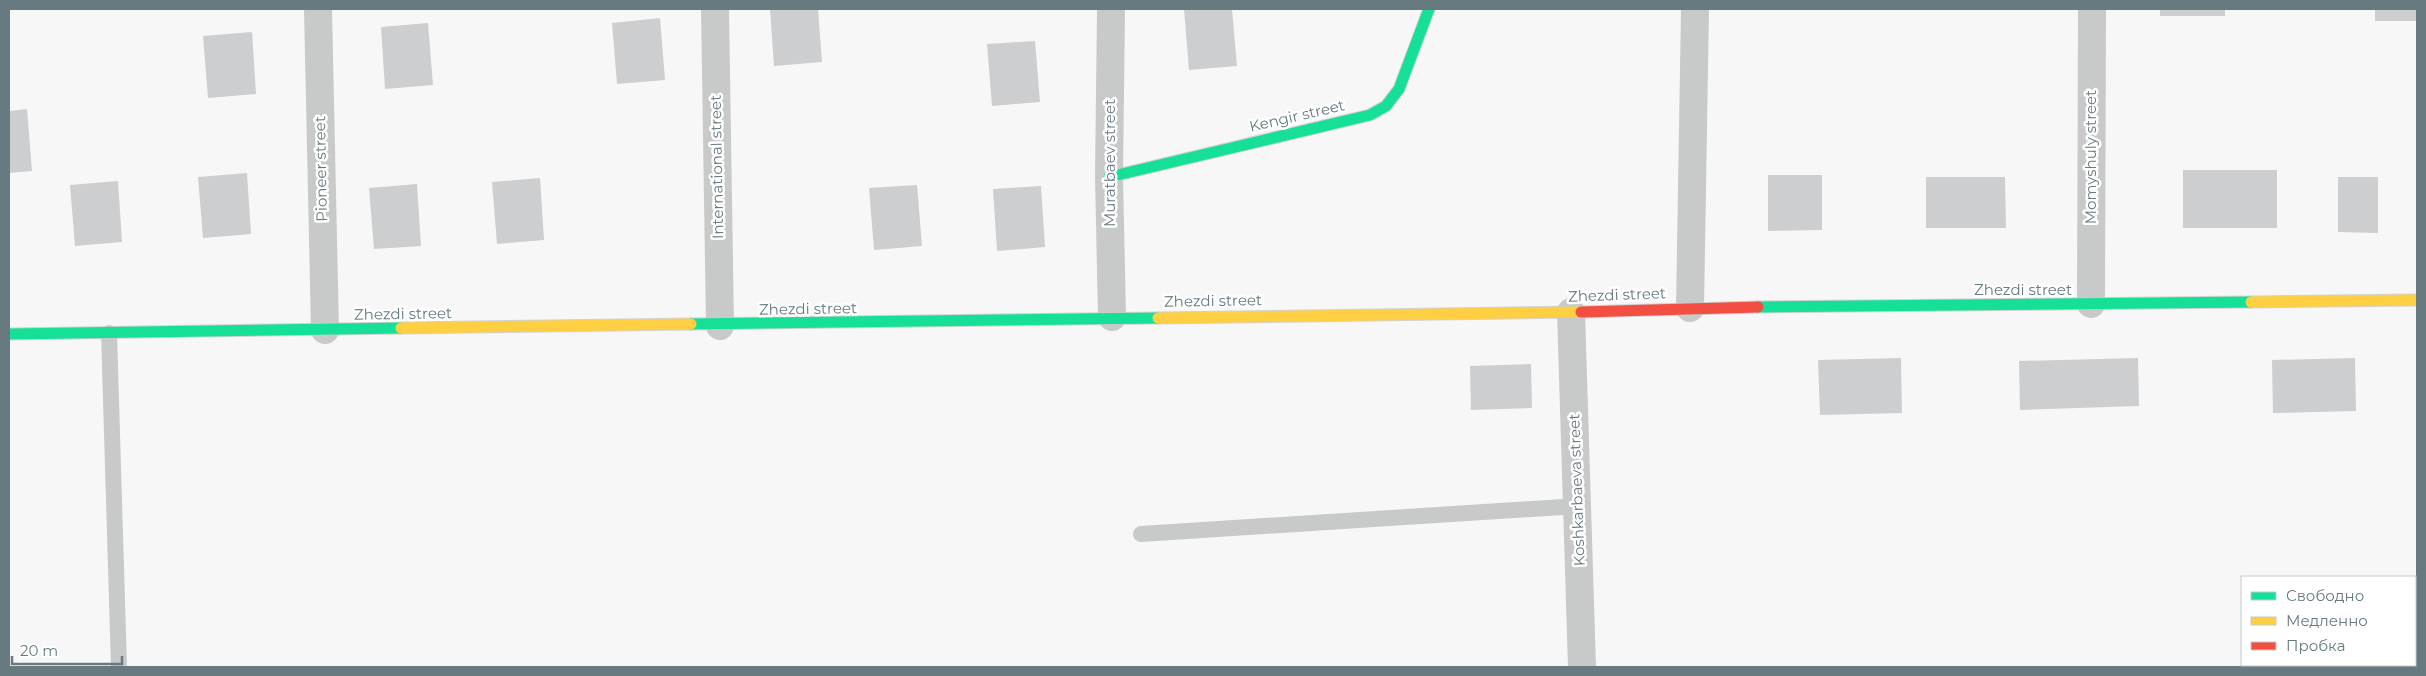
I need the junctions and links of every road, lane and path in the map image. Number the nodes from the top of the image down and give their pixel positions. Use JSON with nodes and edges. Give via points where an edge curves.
{"nodes":[{"id":1,"x":318,"y":9,"type":"edge"},
{"id":2,"x":715,"y":9,"type":"edge"},
{"id":3,"x":1111,"y":9,"type":"edge"},
{"id":4,"x":1429,"y":9,"type":"edge"},
{"id":5,"x":1694,"y":9,"type":"edge"},
{"id":6,"x":2092,"y":9,"type":"edge"},
{"id":7,"x":1109,"y":177,"type":"junction"},
{"id":8,"x":2417,"y":300,"type":"edge"},
{"id":9,"x":2091,"y":304,"type":"junction"},
{"id":10,"x":1690,"y":308,"type":"junction"},
{"id":11,"x":1571,"y":312,"type":"junction"},
{"id":12,"x":1112,"y":317,"type":"junction"},
{"id":13,"x":720,"y":326,"type":"junction"},
{"id":14,"x":324,"y":330,"type":"junction"},
{"id":15,"x":108,"y":333,"type":"junction"},
{"id":16,"x":9,"y":334,"type":"edge"},
{"id":17,"x":1578,"y":506,"type":"junction"},
{"id":18,"x":1141,"y":534,"type":"dead end"},
{"id":19,"x":119,"y":667,"type":"edge"},
{"id":20,"x":1582,"y":667,"type":"edge"}],
"edges":[{"from":1,"to":14,"type":"street","name":"Pioneer street"},
{"from":2,"to":13,"type":"street","name":"International street"},
{"from":3,"to":7,"type":"street","name":"Muratbaev street"},
{"from":4,"to":7,"type":"street","name":"Kengir street","via":[[1399,89],[1386,106],[1370,114]]},
{"from":5,"to":10,"type":"street"},
{"from":6,"to":9,"type":"street","name":"Momyshuly street"},
{"from":7,"to":12,"type":"street","name":"Muratbaev street"},
{"from":8,"to":9,"type":"street","name":"Zhezdi street"},
{"from":9,"to":10,"type":"street","name":"Zhezdi street"},
{"from":10,"to":11,"type":"street","name":"Zhezdi street"},
{"from":11,"to":12,"type":"street","name":"Zhezdi street"},
{"from":11,"to":17,"type":"street","name":"Koshkarbaeva street"},
{"from":12,"to":13,"type":"street","name":"Zhezdi street"},
{"from":13,"to":14,"type":"street","name":"Zhezdi street"},
{"from":14,"to":15,"type":"street","name":"Zhezdi street"},
{"from":15,"to":16,"type":"street","name":"Zhezdi street"},
{"from":15,"to":19,"type":"lane"},
{"from":17,"to":18,"type":"lane"},
{"from":17,"to":20,"type":"street","name":"Koshkarbaeva street"}]}
